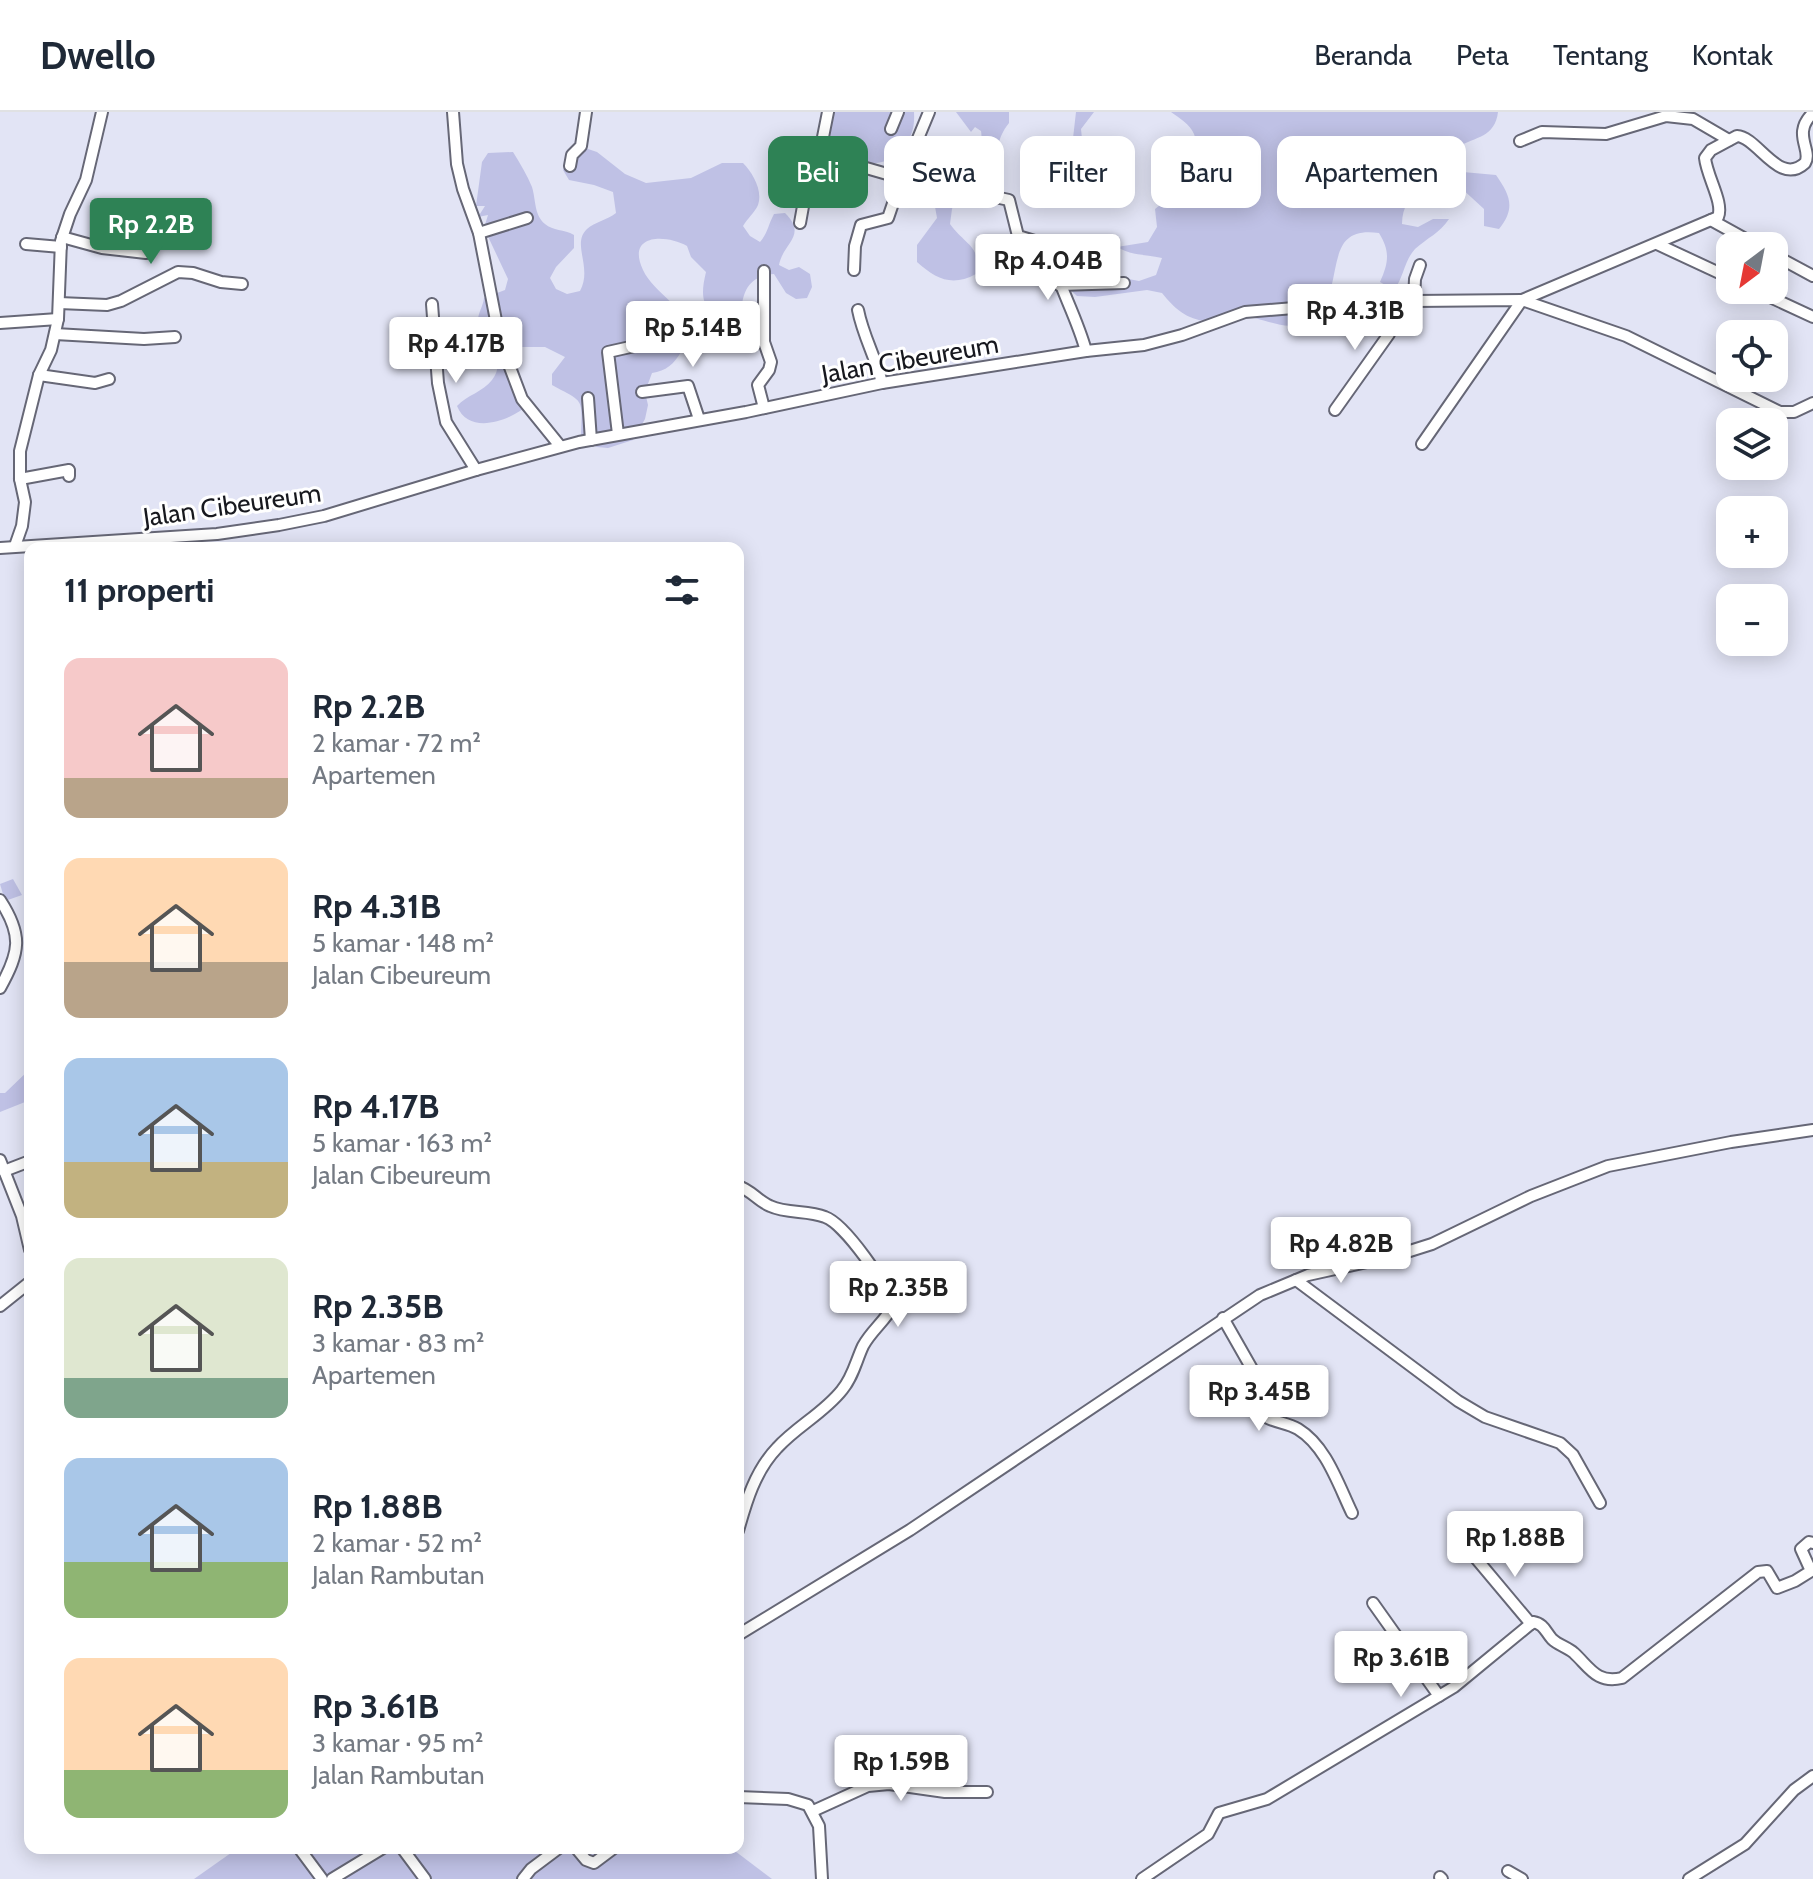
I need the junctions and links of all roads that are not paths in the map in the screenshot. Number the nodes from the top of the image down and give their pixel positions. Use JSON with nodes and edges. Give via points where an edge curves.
{"nodes":[{"id":1,"x":102,"y":112,"type":"edge"},
{"id":2,"x":453,"y":112,"type":"edge"},
{"id":3,"x":586,"y":112,"type":"edge"},
{"id":4,"x":828,"y":112,"type":"edge"},
{"id":5,"x":898,"y":112,"type":"edge"},
{"id":6,"x":929,"y":112,"type":"edge"},
{"id":7,"x":1813,"y":113,"type":"edge"},
{"id":8,"x":891,"y":129,"type":"dead end"},
{"id":9,"x":823,"y":136,"type":"edge"},
{"id":10,"x":919,"y":136,"type":"edge"},
{"id":11,"x":1729,"y":140,"type":"junction"},
{"id":12,"x":1520,"y":141,"type":"dead end"},
{"id":13,"x":570,"y":166,"type":"dead end"},
{"id":14,"x":1004,"y":199,"type":"edge"},
{"id":15,"x":803,"y":208,"type":"edge"},
{"id":16,"x":891,"y":208,"type":"edge"},
{"id":17,"x":527,"y":218,"type":"dead end"},
{"id":18,"x":1711,"y":220,"type":"junction"},
{"id":19,"x":800,"y":223,"type":"dead end"},
{"id":20,"x":1733,"y":232,"type":"edge"},
{"id":21,"x":479,"y":233,"type":"junction"},
{"id":22,"x":62,"y":242,"type":"junction"},
{"id":23,"x":26,"y":244,"type":"dead end"},
{"id":24,"x":1657,"y":244,"type":"junction"},
{"id":25,"x":146,"y":253,"type":"dead end"},
{"id":26,"x":1788,"y":263,"type":"edge"},
{"id":27,"x":1420,"y":265,"type":"dead end"},
{"id":28,"x":854,"y":270,"type":"dead end"},
{"id":29,"x":764,"y":271,"type":"dead end"},
{"id":30,"x":1716,"y":271,"type":"edge"},
{"id":31,"x":1813,"y":276,"type":"edge"},
{"id":32,"x":1124,"y":283,"type":"dead end"},
{"id":33,"x":242,"y":284,"type":"dead end"},
{"id":34,"x":1059,"y":285,"type":"junction"},
{"id":35,"x":1522,"y":300,"type":"junction"},
{"id":36,"x":1414,"y":301,"type":"junction"},
{"id":37,"x":1393,"y":302,"type":"junction"},
{"id":38,"x":59,"y":303,"type":"junction"},
{"id":39,"x":432,"y":304,"type":"dead end"},
{"id":40,"x":1785,"y":304,"type":"edge"},
{"id":41,"x":858,"y":310,"type":"dead end"},
{"id":42,"x":1813,"y":317,"type":"edge"},
{"id":43,"x":58,"y":319,"type":"junction"},
{"id":44,"x":0,"y":323,"type":"edge"},
{"id":45,"x":55,"y":334,"type":"junction"},
{"id":46,"x":175,"y":337,"type":"dead end"},
{"id":47,"x":500,"y":341,"type":"junction"},
{"id":48,"x":657,"y":341,"type":"dead end"},
{"id":49,"x":435,"y":345,"type":"junction"},
{"id":50,"x":1086,"y":351,"type":"junction"},
{"id":51,"x":39,"y":375,"type":"junction"},
{"id":52,"x":109,"y":379,"type":"dead end"},
{"id":53,"x":882,"y":383,"type":"junction"},
{"id":54,"x":642,"y":392,"type":"dead end"},
{"id":55,"x":588,"y":398,"type":"dead end"},
{"id":56,"x":1813,"y":403,"type":"edge"},
{"id":57,"x":764,"y":408,"type":"junction"},
{"id":58,"x":1335,"y":410,"type":"dead end"},
{"id":59,"x":699,"y":419,"type":"junction"},
{"id":60,"x":618,"y":434,"type":"junction"},
{"id":61,"x":591,"y":440,"type":"junction"},
{"id":62,"x":1422,"y":444,"type":"dead end"},
{"id":63,"x":560,"y":446,"type":"junction"},
{"id":64,"x":476,"y":470,"type":"junction"},
{"id":65,"x":69,"y":476,"type":"dead end"},
{"id":66,"x":20,"y":479,"type":"junction"},
{"id":67,"x":217,"y":534,"type":"junction"},
{"id":68,"x":152,"y":542,"type":"edge"},
{"id":69,"x":219,"y":542,"type":"edge"},
{"id":70,"x":15,"y":546,"type":"junction"},
{"id":71,"x":24,"y":547,"type":"edge"},
{"id":72,"x":0,"y":548,"type":"edge"},
{"id":73,"x":0,"y":900,"type":"edge"},
{"id":74,"x":0,"y":988,"type":"edge"},
{"id":75,"x":1813,"y":1130,"type":"edge"},
{"id":76,"x":0,"y":1160,"type":"edge"},
{"id":77,"x":24,"y":1163,"type":"edge"},
{"id":78,"x":4,"y":1171,"type":"junction"},
{"id":79,"x":744,"y":1190,"type":"edge"},
{"id":80,"x":24,"y":1224,"type":"edge"},
{"id":81,"x":1296,"y":1280,"type":"junction"},
{"id":82,"x":24,"y":1287,"type":"edge"},
{"id":83,"x":0,"y":1306,"type":"edge"},
{"id":84,"x":1223,"y":1318,"type":"junction"},
{"id":85,"x":1600,"y":1503,"type":"dead end"},
{"id":86,"x":744,"y":1510,"type":"edge"},
{"id":87,"x":1352,"y":1513,"type":"dead end"},
{"id":88,"x":1813,"y":1543,"type":"edge"},
{"id":89,"x":1474,"y":1556,"type":"dead end"},
{"id":90,"x":1812,"y":1573,"type":"edge"},
{"id":91,"x":1373,"y":1603,"type":"dead end"},
{"id":92,"x":1531,"y":1624,"type":"junction"},
{"id":93,"x":744,"y":1631,"type":"edge"},
{"id":94,"x":1439,"y":1696,"type":"junction"},
{"id":95,"x":1813,"y":1776,"type":"edge"},
{"id":96,"x":987,"y":1792,"type":"dead end"},
{"id":97,"x":744,"y":1797,"type":"edge"},
{"id":98,"x":813,"y":1811,"type":"junction"},
{"id":99,"x":303,"y":1854,"type":"edge"},
{"id":100,"x":373,"y":1854,"type":"edge"},
{"id":101,"x":406,"y":1854,"type":"edge"},
{"id":102,"x":551,"y":1854,"type":"edge"},
{"id":103,"x":581,"y":1854,"type":"edge"},
{"id":104,"x":606,"y":1854,"type":"edge"},
{"id":105,"x":1508,"y":1871,"type":"dead end"},
{"id":106,"x":322,"y":1879,"type":"edge"},
{"id":107,"x":332,"y":1879,"type":"edge"},
{"id":108,"x":425,"y":1879,"type":"edge"},
{"id":109,"x":523,"y":1879,"type":"edge"},
{"id":110,"x":822,"y":1879,"type":"edge"},
{"id":111,"x":1142,"y":1879,"type":"edge"},
{"id":112,"x":1522,"y":1879,"type":"edge"},
{"id":113,"x":1689,"y":1879,"type":"edge"}],
"edges":[{"from":1,"to":22,"type":"street","via":[[86,180]]},
{"from":2,"to":21,"type":"street","via":[[457,164]]},
{"from":3,"to":13,"type":"street","via":[[582,143]]},
{"from":4,"to":9,"type":"street"},
{"from":5,"to":8,"type":"street"},
{"from":6,"to":10,"type":"street"},
{"from":7,"to":11,"type":"street","via":[[1802,132],[1810,157],[1798,167],[1776,165],[1741,135]]},
{"from":11,"to":12,"type":"street","via":[[1693,119],[1666,116],[1606,134],[1542,132]]},
{"from":11,"to":18,"type":"street","via":[[1706,157],[1720,210]]},
{"from":14,"to":34,"type":"street","via":[[1009,200],[1018,236],[1048,245]]},
{"from":15,"to":19,"type":"street"},
{"from":16,"to":28,"type":"street","via":[[887,220],[861,225]]},
{"from":17,"to":21,"type":"street"},
{"from":18,"to":20,"type":"street"},
{"from":18,"to":24,"type":"street"},
{"from":21,"to":47,"type":"street"},
{"from":22,"to":23,"type":"street"},
{"from":22,"to":25,"type":"street"},
{"from":22,"to":38,"type":"street"},
{"from":24,"to":30,"type":"street"},
{"from":24,"to":35,"type":"street"},
{"from":26,"to":31,"type":"street"},
{"from":27,"to":36,"type":"street"},
{"from":29,"to":57,"type":"street","via":[[764,342],[771,362],[758,385]]},
{"from":32,"to":34,"type":"street"},
{"from":33,"to":38,"type":"street","via":[[178,272],[107,305]]},
{"from":34,"to":50,"type":"street"},
{"from":35,"to":36,"type":"street","name":"Jalan Cibeureum"},
{"from":35,"to":56,"type":"street","name":"Jalan Cibeureum","via":[[1626,336],[1780,412]]},
{"from":35,"to":62,"type":"street"},
{"from":36,"to":37,"type":"street","name":"Jalan Cibeureum"},
{"from":37,"to":50,"type":"street","name":"Jalan Cibeureum","via":[[1245,312],[1162,342]]},
{"from":37,"to":58,"type":"street","via":[[1389,334]]},
{"from":38,"to":43,"type":"street"},
{"from":39,"to":49,"type":"street"},
{"from":40,"to":42,"type":"street"},
{"from":41,"to":53,"type":"street"},
{"from":43,"to":44,"type":"street"},
{"from":43,"to":45,"type":"street"},
{"from":45,"to":46,"type":"street"},
{"from":45,"to":51,"type":"street"},
{"from":47,"to":49,"type":"street"},
{"from":47,"to":63,"type":"street","via":[[522,399]]},
{"from":48,"to":60,"type":"street","via":[[607,347]]},
{"from":49,"to":64,"type":"street","via":[[446,422]]},
{"from":50,"to":53,"type":"street","name":"Jalan Cibeureum"},
{"from":51,"to":52,"type":"street","via":[[95,383]]},
{"from":51,"to":66,"type":"street","via":[[20,451]]},
{"from":53,"to":57,"type":"street","name":"Jalan Cibeureum"},
{"from":54,"to":59,"type":"street","via":[[688,386]]},
{"from":55,"to":61,"type":"street"},
{"from":57,"to":59,"type":"street","name":"Jalan Cibeureum"},
{"from":59,"to":60,"type":"street","name":"Jalan Cibeureum"},
{"from":60,"to":61,"type":"street","name":"Jalan Cibeureum"},
{"from":61,"to":63,"type":"street","name":"Jalan Cibeureum"},
{"from":63,"to":64,"type":"street","name":"Jalan Cibeureum"},
{"from":64,"to":67,"type":"street","name":"Jalan Cibeureum","via":[[324,516]]},
{"from":65,"to":66,"type":"street","via":[[69,470]]},
{"from":66,"to":70,"type":"street","via":[[25,502]]},
{"from":67,"to":68,"type":"street","name":"Jalan Cibeureum"},
{"from":67,"to":69,"type":"street"},
{"from":70,"to":71,"type":"street","name":"Jalan Cibeureum"},
{"from":70,"to":72,"type":"street","name":"Jalan Cibeureum"},
{"from":73,"to":74,"type":"street","via":[[17,933]]},
{"from":75,"to":81,"type":"street","via":[[1608,1166],[1422,1248]]},
{"from":76,"to":78,"type":"street"},
{"from":77,"to":78,"type":"street"},
{"from":78,"to":80,"type":"street"},
{"from":79,"to":86,"type":"street","via":[[778,1209],[832,1220],[873,1270],[893,1306],[863,1346],[844,1389],[768,1459]]},
{"from":81,"to":84,"type":"street"},
{"from":81,"to":85,"type":"street","via":[[1458,1401],[1485,1417],[1560,1443],[1573,1455]]},
{"from":82,"to":83,"type":"street"},
{"from":84,"to":87,"type":"street","via":[[1260,1383],[1258,1410],[1312,1439]]},
{"from":84,"to":93,"type":"street","via":[[910,1530]]},
{"from":88,"to":90,"type":"street","via":[[1801,1549]]},
{"from":89,"to":92,"type":"street"},
{"from":90,"to":92,"type":"street","via":[[1777,1588],[1767,1571],[1758,1572],[1628,1676],[1609,1680],[1589,1671],[1541,1624]]},
{"from":91,"to":94,"type":"street"},
{"from":92,"to":94,"type":"street"},
{"from":94,"to":111,"type":"street","via":[[1267,1799],[1219,1813],[1208,1834]]},
{"from":95,"to":113,"type":"street","via":[[1745,1844]]},
{"from":96,"to":98,"type":"street","via":[[868,1786]]},
{"from":97,"to":98,"type":"street","via":[[795,1800]]},
{"from":98,"to":110,"type":"street","via":[[820,1833]]},
{"from":99,"to":106,"type":"street"},
{"from":100,"to":107,"type":"street"},
{"from":101,"to":108,"type":"street"},
{"from":102,"to":109,"type":"street"},
{"from":103,"to":104,"type":"street","via":[[594,1863]]},
{"from":105,"to":112,"type":"street"}]}
